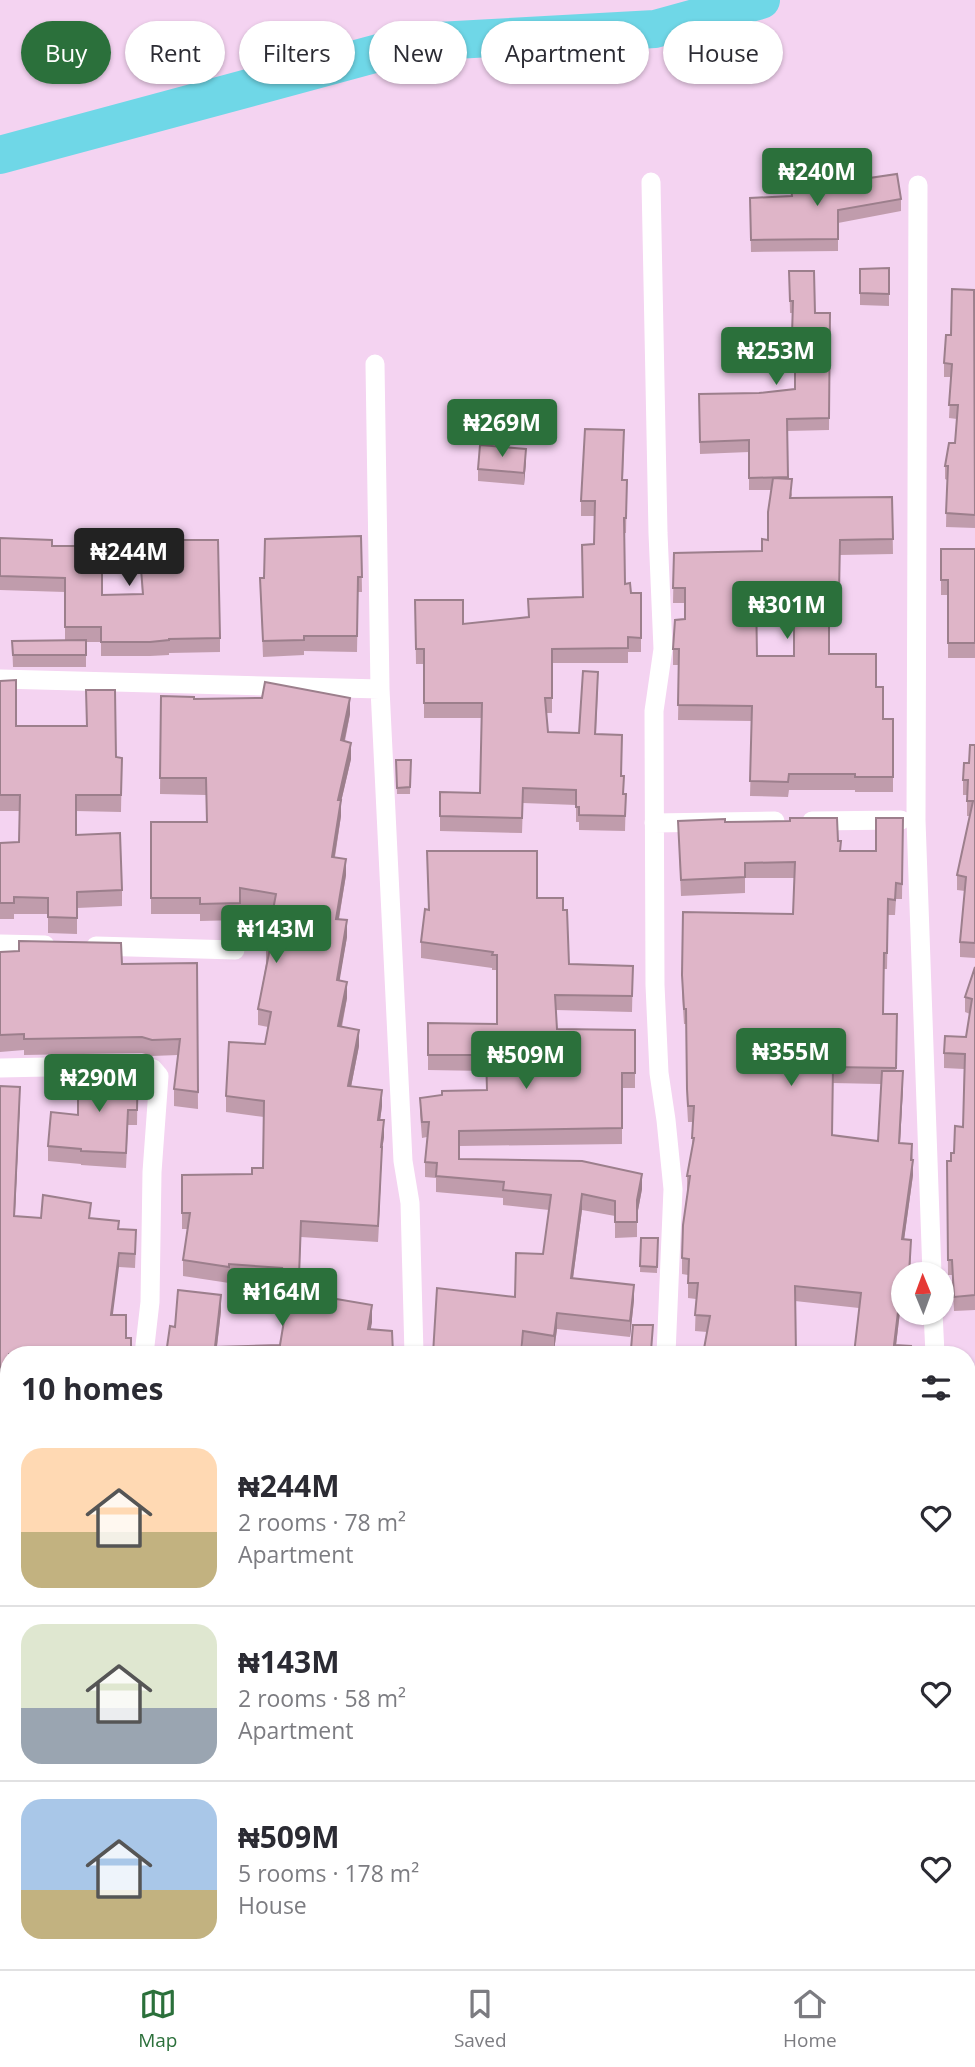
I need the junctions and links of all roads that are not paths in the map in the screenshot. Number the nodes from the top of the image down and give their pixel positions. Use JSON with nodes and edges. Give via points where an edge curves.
{"nodes":[{"id":1,"x":651,"y":182,"type":"dead end"},
{"id":2,"x":918,"y":185,"type":"dead end"},
{"id":3,"x":374,"y":364,"type":"dead end"},
{"id":4,"x":0,"y":679,"type":"edge"},
{"id":5,"x":380,"y":689,"type":"junction"},
{"id":6,"x":916,"y":820,"type":"junction"},
{"id":7,"x":654,"y":822,"type":"junction"},
{"id":8,"x":0,"y":944,"type":"edge"},
{"id":9,"x":235,"y":950,"type":"dead end"},
{"id":10,"x":0,"y":1068,"type":"edge"},
{"id":11,"x":932,"y":1262,"type":"edge"},
{"id":12,"x":934,"y":1325,"type":"edge"},
{"id":13,"x":145,"y":1346,"type":"edge"},
{"id":14,"x":414,"y":1346,"type":"edge"},
{"id":15,"x":666,"y":1346,"type":"edge"},
{"id":16,"x":935,"y":1346,"type":"edge"}],
"edges":[{"from":1,"to":7,"type":"street","via":[[663,649],[654,711]]},
{"from":2,"to":6,"type":"street"},
{"from":3,"to":5,"type":"street"},
{"from":4,"to":5,"type":"street"},
{"from":5,"to":14,"type":"street","via":[[403,1161],[410,1203]]},
{"from":6,"to":7,"type":"street"},
{"from":6,"to":11,"type":"street"},
{"from":7,"to":15,"type":"street","via":[[656,1024],[673,1189]]},
{"from":8,"to":9,"type":"street"},
{"from":10,"to":13,"type":"street","via":[[142,1065],[159,1076]]},
{"from":12,"to":16,"type":"street"}]}
